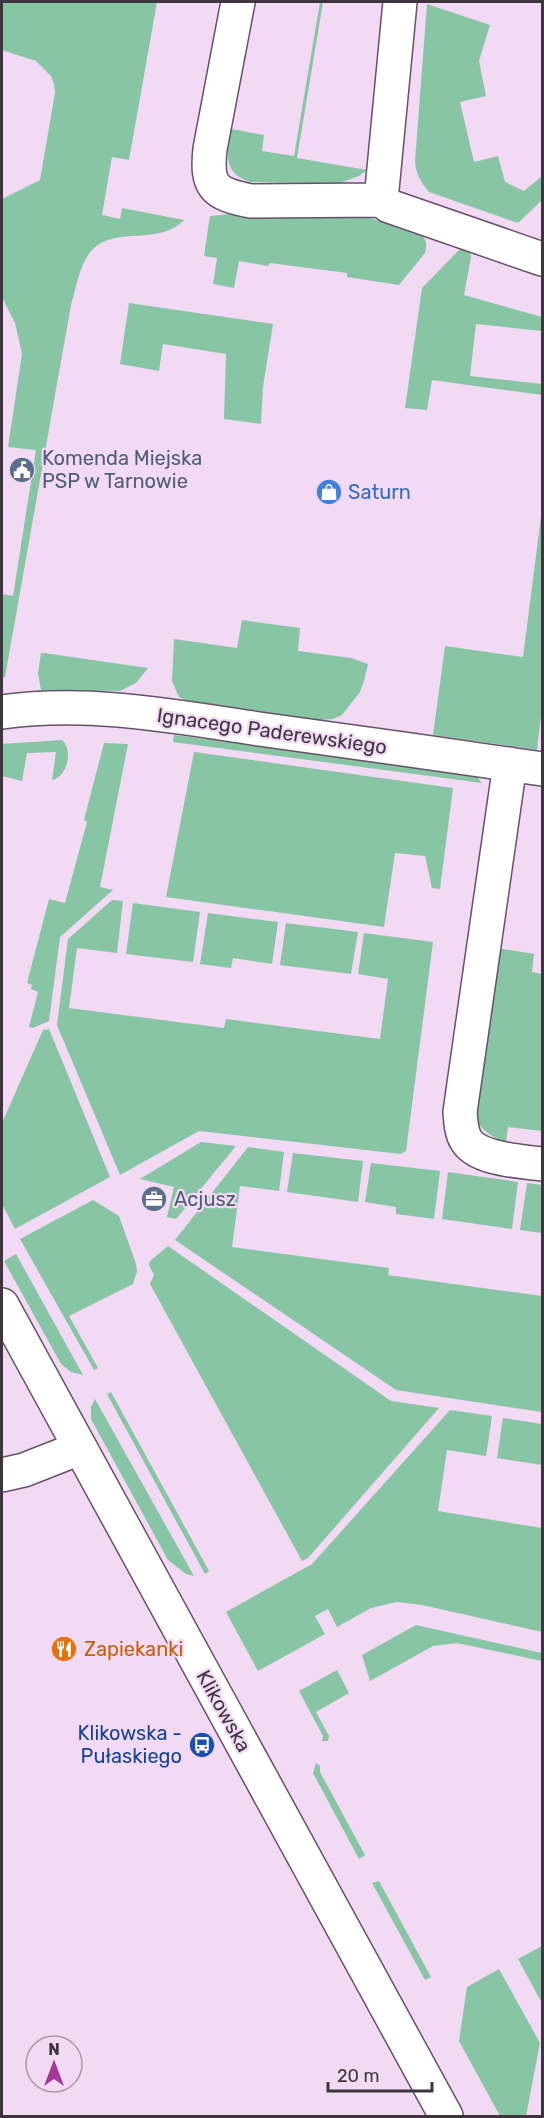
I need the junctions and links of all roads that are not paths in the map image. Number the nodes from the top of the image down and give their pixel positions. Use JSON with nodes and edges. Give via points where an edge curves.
{"nodes":[{"id":1,"x":238,"y":2,"type":"edge"},
{"id":2,"x":400,"y":2,"type":"edge"},
{"id":3,"x":381,"y":200,"type":"junction"},
{"id":4,"x":543,"y":259,"type":"edge"},
{"id":5,"x":2,"y":712,"type":"edge"},
{"id":6,"x":510,"y":764,"type":"junction"},
{"id":7,"x":543,"y":769,"type":"edge"},
{"id":8,"x":543,"y":1164,"type":"edge"},
{"id":9,"x":2,"y":1305,"type":"edge"},
{"id":10,"x":80,"y":1448,"type":"junction"},
{"id":11,"x":2,"y":1475,"type":"edge"},
{"id":12,"x":446,"y":2116,"type":"edge"}],
"edges":[{"from":1,"to":3,"type":"street","via":[[208,166],[217,191],[251,201]]},
{"from":2,"to":3,"type":"street"},
{"from":3,"to":4,"type":"street","via":[[388,206]]},
{"from":5,"to":6,"type":"street","name":"Ignacego Paderewskiego","via":[[66,708],[160,714]]},
{"from":6,"to":7,"type":"street","name":"Ignacego Paderewskiego"},
{"from":6,"to":8,"type":"street","via":[[460,1113],[466,1140],[473,1149]]},
{"from":9,"to":10,"type":"street","name":"Klikowska"},
{"from":10,"to":11,"type":"street"},
{"from":10,"to":12,"type":"street","name":"Klikowska"}]}
